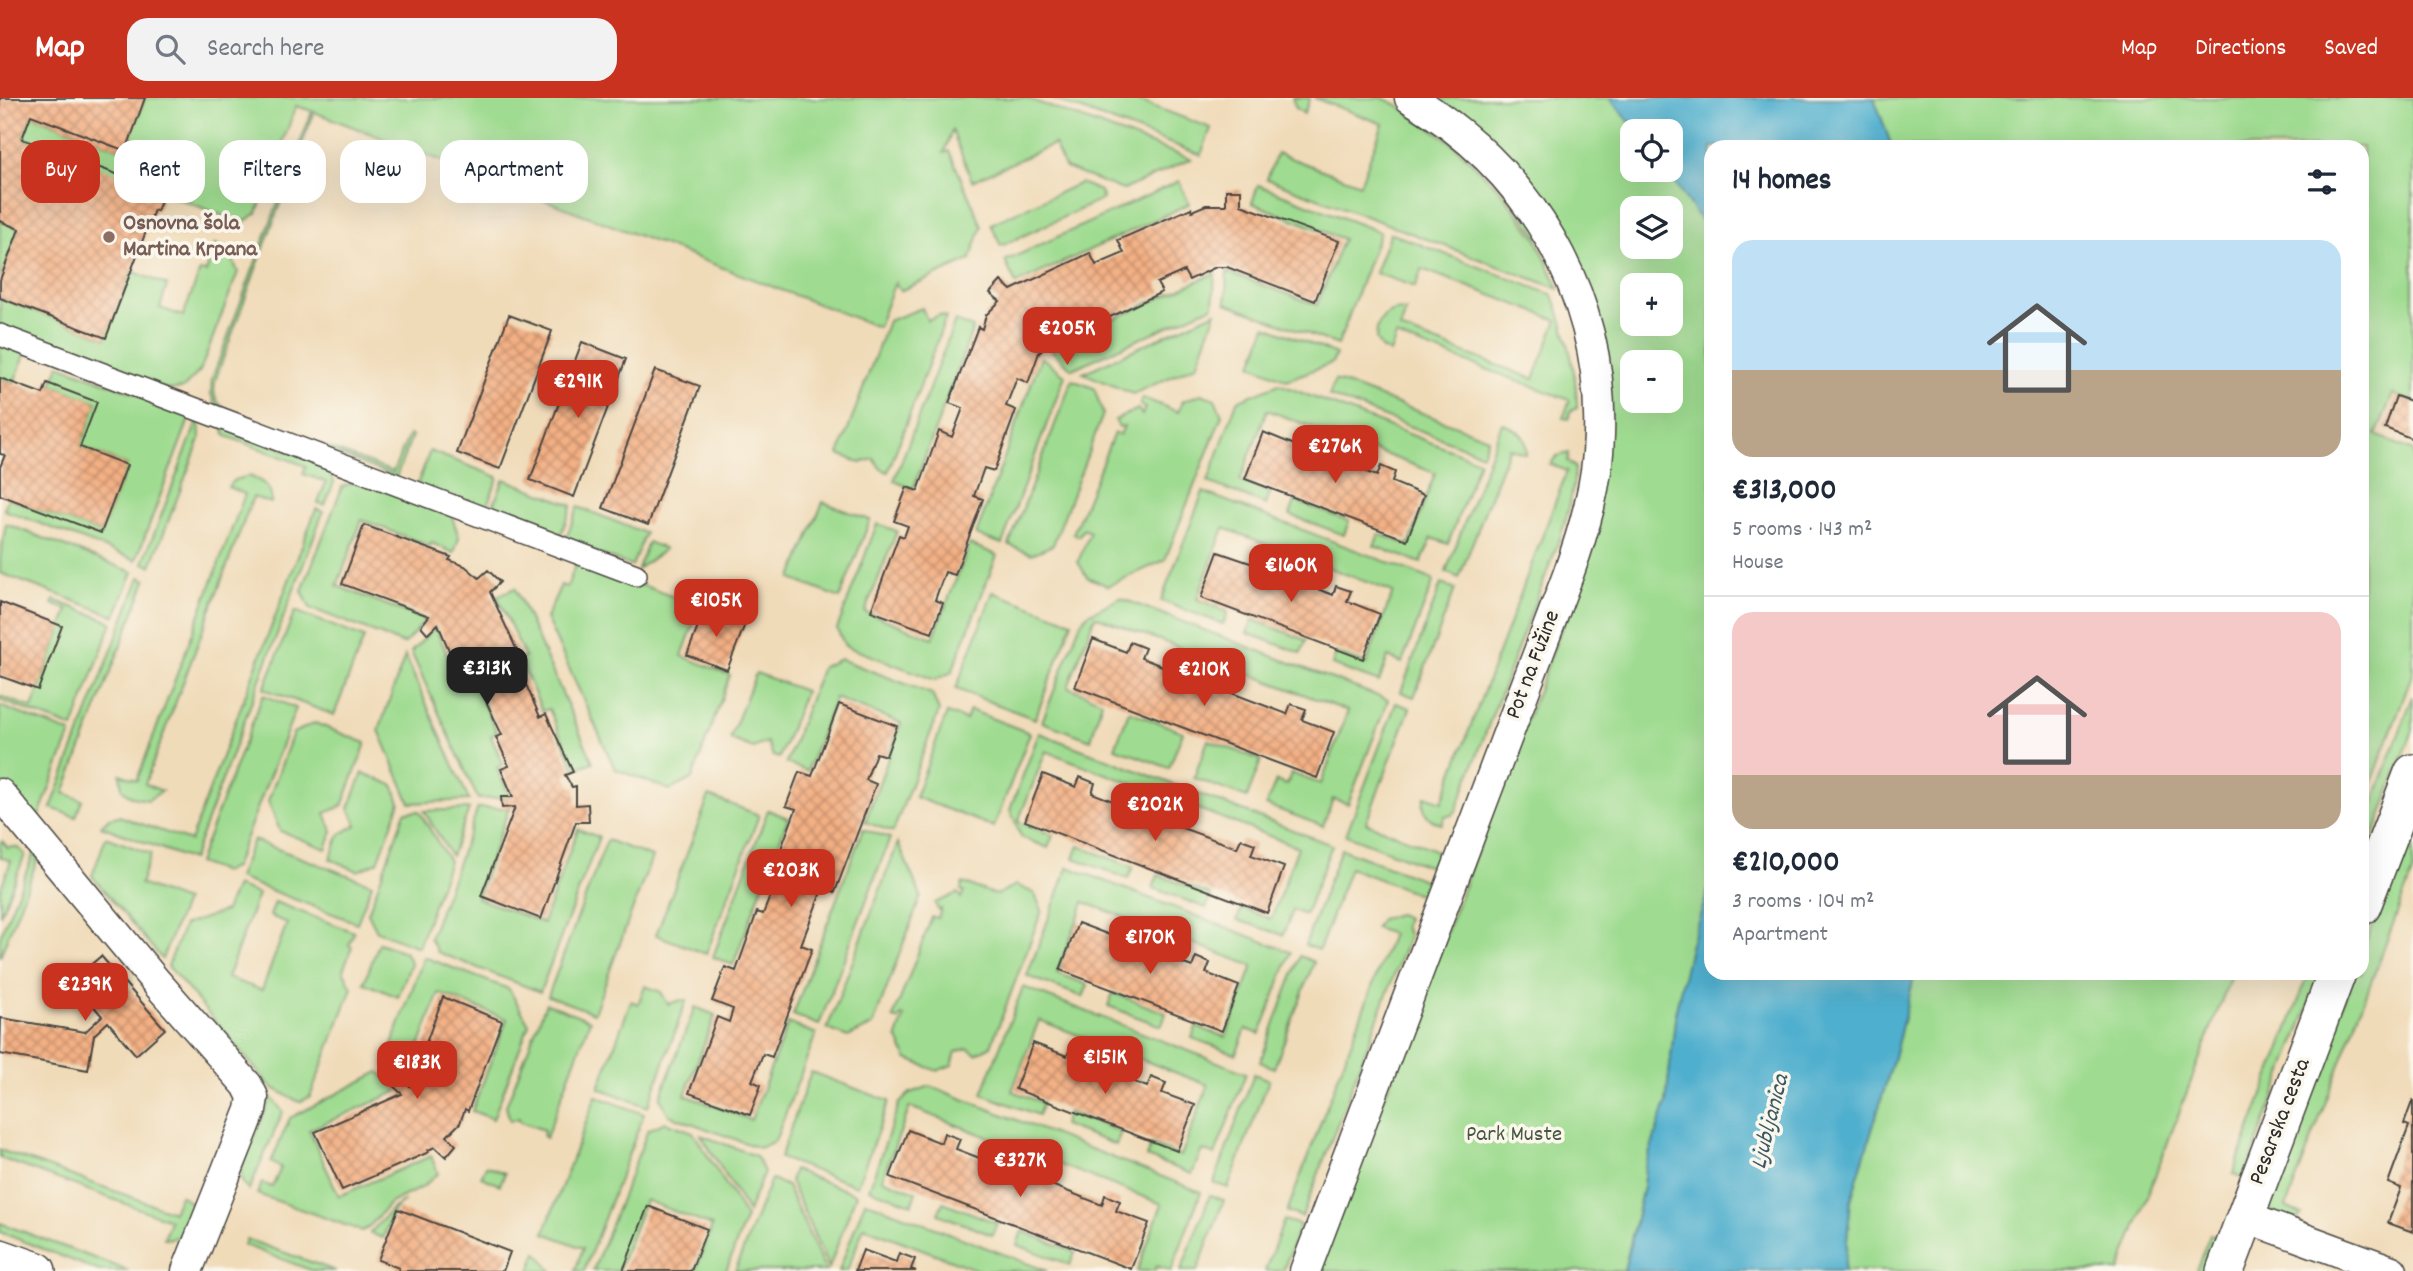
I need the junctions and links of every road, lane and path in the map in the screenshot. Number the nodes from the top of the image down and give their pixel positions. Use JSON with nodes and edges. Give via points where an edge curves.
{"nodes":[{"id":1,"x":1410,"y":98,"type":"edge"},
{"id":2,"x":0,"y":335,"type":"edge"},
{"id":3,"x":636,"y":575,"type":"dead end"},
{"id":4,"x":2413,"y":773,"type":"edge"},
{"id":5,"x":0,"y":794,"type":"edge"},
{"id":6,"x":2369,"y":888,"type":"edge"},
{"id":7,"x":2334,"y":980,"type":"edge"},
{"id":8,"x":2245,"y":1217,"type":"junction"},
{"id":9,"x":0,"y":1258,"type":"edge"},
{"id":10,"x":37,"y":1271,"type":"edge"},
{"id":11,"x":187,"y":1271,"type":"edge"},
{"id":12,"x":1305,"y":1271,"type":"edge"},
{"id":13,"x":2225,"y":1271,"type":"edge"},
{"id":14,"x":2392,"y":1271,"type":"edge"}],
"edges":[{"from":1,"to":12,"type":"street","name":"Pot na Fužine","via":[[1454,127],[1493,162],[1529,204],[1552,241],[1589,338],[1600,436],[1592,497],[1568,575]]},
{"from":2,"to":3,"type":"street"},
{"from":4,"to":6,"type":"street"},
{"from":5,"to":11,"type":"street","via":[[253,1097]]},
{"from":7,"to":8,"type":"street","name":"Pesarska cesta"},
{"from":8,"to":13,"type":"street","name":"Pesarska cesta"},
{"from":8,"to":14,"type":"street"},
{"from":9,"to":10,"type":"street"}]}
